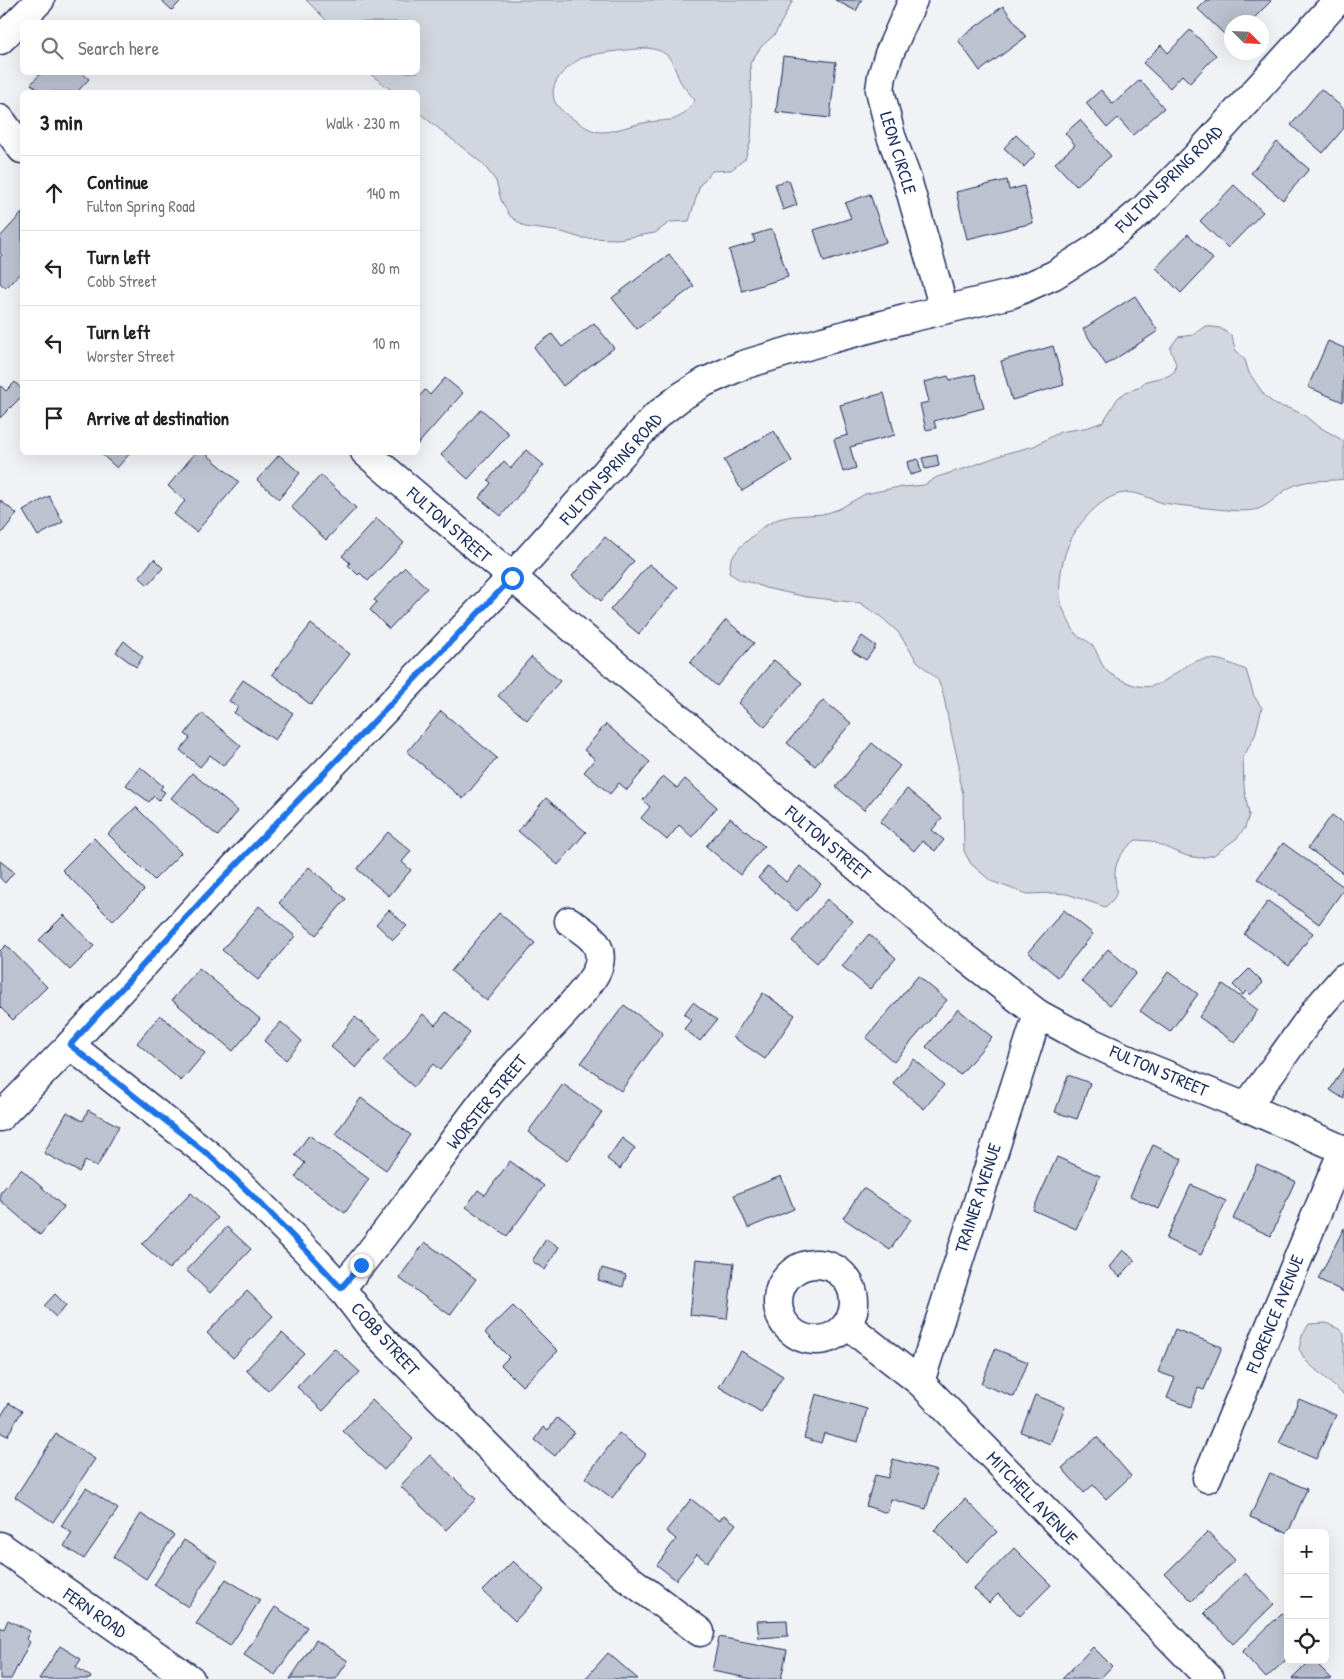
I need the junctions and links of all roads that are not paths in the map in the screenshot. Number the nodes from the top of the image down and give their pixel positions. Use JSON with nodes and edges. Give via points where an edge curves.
{"nodes":[{"id":1,"x":40,"y":0,"type":"edge"},
{"id":2,"x":913,"y":0,"type":"edge"},
{"id":3,"x":1338,"y":0,"type":"edge"},
{"id":4,"x":0,"y":40,"type":"edge"},
{"id":5,"x":0,"y":119,"type":"edge"},
{"id":6,"x":20,"y":146,"type":"edge"},
{"id":7,"x":944,"y":309,"type":"junction"},
{"id":8,"x":368,"y":455,"type":"edge"},
{"id":9,"x":512,"y":578,"type":"junction"},
{"id":10,"x":569,"y":921,"type":"dead end"},
{"id":11,"x":1344,"y":978,"type":"edge"},
{"id":12,"x":1038,"y":1014,"type":"junction"},
{"id":13,"x":70,"y":1045,"type":"junction"},
{"id":14,"x":1246,"y":1107,"type":"junction"},
{"id":15,"x":0,"y":1117,"type":"edge"},
{"id":16,"x":1344,"y":1150,"type":"edge"},
{"id":17,"x":341,"y":1288,"type":"junction"},
{"id":18,"x":847,"y":1325,"type":"dead end"},
{"id":19,"x":920,"y":1382,"type":"junction"},
{"id":20,"x":1207,"y":1478,"type":"dead end"},
{"id":21,"x":0,"y":1546,"type":"edge"},
{"id":22,"x":700,"y":1632,"type":"dead end"},
{"id":23,"x":190,"y":1679,"type":"edge"},
{"id":24,"x":1210,"y":1679,"type":"edge"}],
"edges":[{"from":1,"to":4,"type":"street"},
{"from":2,"to":7,"type":"street","name":"LEON CIRCLE","via":[[889,54],[880,90]]},
{"from":3,"to":7,"type":"street","name":"FULTON SPRING ROAD","via":[[1195,158],[1144,209],[1095,249],[1054,275],[1011,294]]},
{"from":5,"to":6,"type":"street"},
{"from":7,"to":9,"type":"street","name":"FULTON SPRING ROAD","via":[[743,365],[682,396],[656,416]]},
{"from":8,"to":9,"type":"street","name":"FULTON STREET"},
{"from":9,"to":12,"type":"street","name":"FULTON STREET","via":[[944,941]]},
{"from":9,"to":13,"type":"street","name":"FULTON SPRING ROAD","via":[[206,896]]},
{"from":10,"to":17,"type":"street","name":"WORSTER STREET","via":[[598,944],[600,962],[596,972],[556,1022],[490,1093],[385,1235]]},
{"from":11,"to":14,"type":"street","via":[[1316,1010]]},
{"from":12,"to":14,"type":"street","name":"FULTON STREET","via":[[1132,1061]]},
{"from":12,"to":19,"type":"street","name":"TRAINER AVENUE"},
{"from":13,"to":15,"type":"street","name":"FULTON SPRING ROAD"},
{"from":13,"to":17,"type":"street","name":"COBB STREET","via":[[215,1160]]},
{"from":14,"to":16,"type":"street","name":"FULTON STREET"},
{"from":16,"to":20,"type":"street","name":"FLORENCE AVENUE"},
{"from":17,"to":22,"type":"street","name":"COBB STREET","via":[[374,1331],[568,1526],[625,1576]]},
{"from":18,"to":19,"type":"street","name":"MITCHELL AVENUE"},
{"from":19,"to":24,"type":"street","name":"MITCHELL AVENUE"},
{"from":21,"to":23,"type":"street","name":"FERN ROAD"}]}
